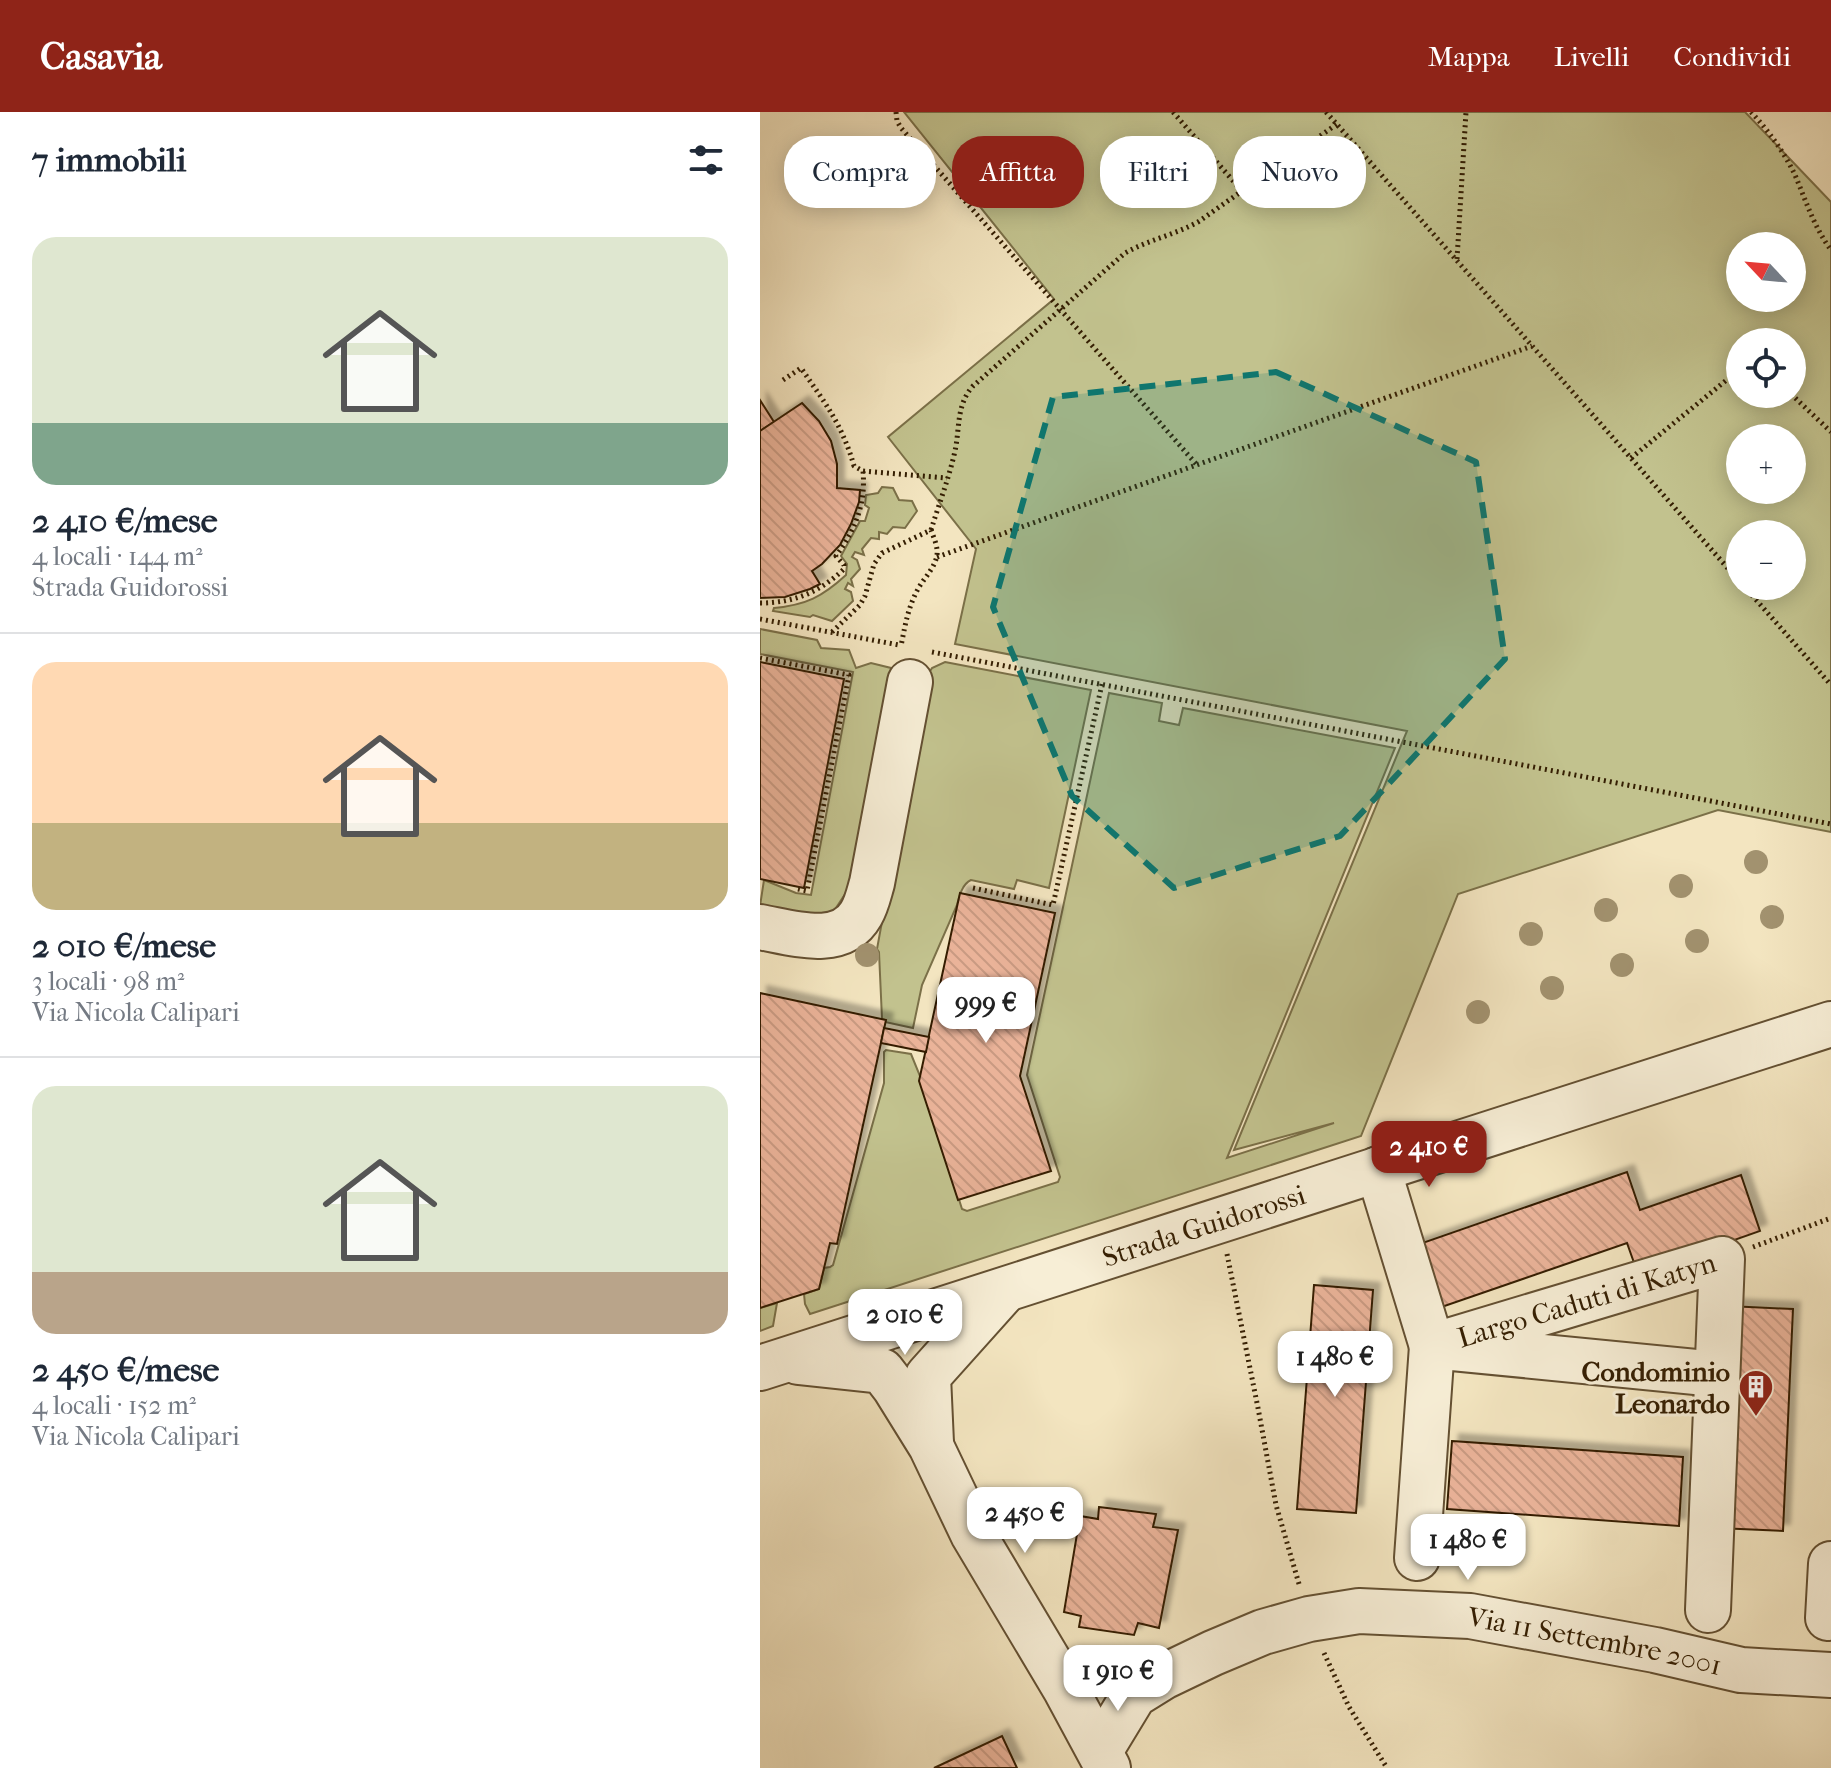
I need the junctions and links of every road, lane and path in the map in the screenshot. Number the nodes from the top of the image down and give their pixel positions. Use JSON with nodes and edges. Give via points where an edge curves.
{"nodes":[{"id":1,"x":896,"y":112,"type":"edge"},
{"id":2,"x":1173,"y":112,"type":"edge"},
{"id":3,"x":1326,"y":112,"type":"edge"},
{"id":4,"x":1466,"y":112,"type":"edge"},
{"id":5,"x":1751,"y":112,"type":"edge"},
{"id":6,"x":1337,"y":124,"type":"junction"},
{"id":7,"x":1320,"y":136,"type":"edge"},
{"id":8,"x":1233,"y":181,"type":"edge"},
{"id":9,"x":1233,"y":197,"type":"edge"},
{"id":10,"x":1831,"y":250,"type":"edge"},
{"id":11,"x":1457,"y":261,"type":"junction"},
{"id":12,"x":1060,"y":309,"type":"junction"},
{"id":13,"x":1532,"y":346,"type":"junction"},
{"id":14,"x":783,"y":380,"type":"dead end"},
{"id":15,"x":1726,"y":380,"type":"edge"},
{"id":16,"x":1806,"y":408,"type":"edge"},
{"id":17,"x":1831,"y":432,"type":"edge"},
{"id":18,"x":1631,"y":458,"type":"junction"},
{"id":19,"x":1197,"y":465,"type":"junction"},
{"id":20,"x":863,"y":471,"type":"junction"},
{"id":21,"x":947,"y":478,"type":"junction"},
{"id":22,"x":931,"y":530,"type":"junction"},
{"id":23,"x":937,"y":557,"type":"junction"},
{"id":24,"x":1726,"y":566,"type":"edge"},
{"id":25,"x":1756,"y":600,"type":"edge"},
{"id":26,"x":760,"y":603,"type":"edge"},
{"id":27,"x":760,"y":619,"type":"edge"},
{"id":28,"x":832,"y":632,"type":"junction"},
{"id":29,"x":913,"y":657,"type":"junction"},
{"id":30,"x":760,"y":658,"type":"edge"},
{"id":31,"x":1102,"y":684,"type":"junction"},
{"id":32,"x":1831,"y":685,"type":"edge"},
{"id":33,"x":1831,"y":824,"type":"edge"},
{"id":34,"x":973,"y":888,"type":"dead end"},
{"id":35,"x":798,"y":889,"type":"dead end"},
{"id":36,"x":760,"y":927,"type":"edge"},
{"id":37,"x":1831,"y":1024,"type":"edge"},
{"id":38,"x":1378,"y":1169,"type":"junction"},
{"id":39,"x":1831,"y":1218,"type":"edge"},
{"id":40,"x":1218,"y":1221,"type":"junction"},
{"id":41,"x":1722,"y":1259,"type":"junction"},
{"id":42,"x":1007,"y":1289,"type":"junction"},
{"id":43,"x":1432,"y":1346,"type":"junction"},
{"id":44,"x":771,"y":1364,"type":"edge"},
{"id":45,"x":1716,"y":1374,"type":"junction"},
{"id":46,"x":931,"y":1446,"type":"junction"},
{"id":47,"x":1417,"y":1558,"type":"dead end"},
{"id":48,"x":1831,"y":1564,"type":"edge"},
{"id":49,"x":1708,"y":1610,"type":"dead end"},
{"id":50,"x":1828,"y":1618,"type":"dead end"},
{"id":51,"x":1309,"y":1619,"type":"junction"},
{"id":52,"x":1831,"y":1675,"type":"edge"},
{"id":53,"x":1066,"y":1690,"type":"junction"},
{"id":54,"x":1134,"y":1695,"type":"junction"},
{"id":55,"x":1104,"y":1759,"type":"edge"},
{"id":56,"x":1387,"y":1768,"type":"edge"}],
"edges":[{"from":1,"to":12,"type":"path","via":[[901,128]]},
{"from":2,"to":8,"type":"path"},
{"from":3,"to":6,"type":"path"},
{"from":4,"to":11,"type":"path"},
{"from":5,"to":10,"type":"path","via":[[1790,165]]},
{"from":6,"to":7,"type":"path"},
{"from":6,"to":11,"type":"path"},
{"from":9,"to":12,"type":"path","via":[[1187,228],[1125,253]]},
{"from":11,"to":13,"type":"path"},
{"from":12,"to":19,"type":"path"},
{"from":12,"to":21,"type":"path","via":[[965,396]]},
{"from":13,"to":18,"type":"path"},
{"from":13,"to":19,"type":"path"},
{"from":14,"to":20,"type":"path","via":[[801,368],[839,425],[854,466]]},
{"from":15,"to":18,"type":"path"},
{"from":16,"to":17,"type":"path"},
{"from":18,"to":24,"type":"path"},
{"from":19,"to":23,"type":"path"},
{"from":20,"to":21,"type":"path"},
{"from":20,"to":26,"type":"path","via":[[859,515],[836,556],[844,569],[810,593]]},
{"from":21,"to":22,"type":"path"},
{"from":22,"to":23,"type":"path"},
{"from":22,"to":28,"type":"path","via":[[882,553],[860,605]]},
{"from":23,"to":29,"type":"path","via":[[906,616]]},
{"from":25,"to":32,"type":"path"},
{"from":27,"to":28,"type":"path"},
{"from":28,"to":29,"type":"path"},
{"from":29,"to":31,"type":"path"},
{"from":29,"to":36,"type":"street","via":[[863,911],[847,930],[830,935]]},
{"from":30,"to":35,"type":"path","via":[[849,675],[807,891]]},
{"from":31,"to":33,"type":"path"},
{"from":31,"to":34,"type":"path","via":[[1053,905]]},
{"from":37,"to":38,"type":"street","name":"Strada Guidorossi"},
{"from":38,"to":40,"type":"street","name":"Strada Guidorossi"},
{"from":38,"to":43,"type":"street","name":"Largo Caduti di Katyn"},
{"from":39,"to":41,"type":"path"},
{"from":40,"to":42,"type":"street","name":"Strada Guidorossi"},
{"from":40,"to":51,"type":"path","via":[[1276,1505]]},
{"from":41,"to":43,"type":"street","name":"Largo Caduti di Katyn"},
{"from":41,"to":45,"type":"street","name":"Largo Caduti di Katyn"},
{"from":42,"to":44,"type":"street","name":"Strada Guidorossi"},
{"from":42,"to":46,"type":"street","via":[[928,1376]]},
{"from":43,"to":45,"type":"street","name":"Largo Caduti di Katyn"},
{"from":43,"to":47,"type":"street","name":"Largo Caduti di Katyn"},
{"from":44,"to":46,"type":"street","via":[[882,1371]]},
{"from":45,"to":49,"type":"street","name":"Largo Caduti di Katyn"},
{"from":46,"to":53,"type":"street","via":[[973,1534]]},
{"from":48,"to":50,"type":"street"},
{"from":51,"to":52,"type":"street","name":"Via 11 Settembre 2001","via":[[1359,1611],[1470,1616],[1741,1670]]},
{"from":51,"to":54,"type":"street","name":"Via 11 Settembre 2001","via":[[1213,1653]]},
{"from":51,"to":56,"type":"path","via":[[1349,1707]]},
{"from":53,"to":54,"type":"street"},
{"from":53,"to":55,"type":"street"},
{"from":54,"to":55,"type":"street","name":"Via 11 Settembre 2001"}]}
